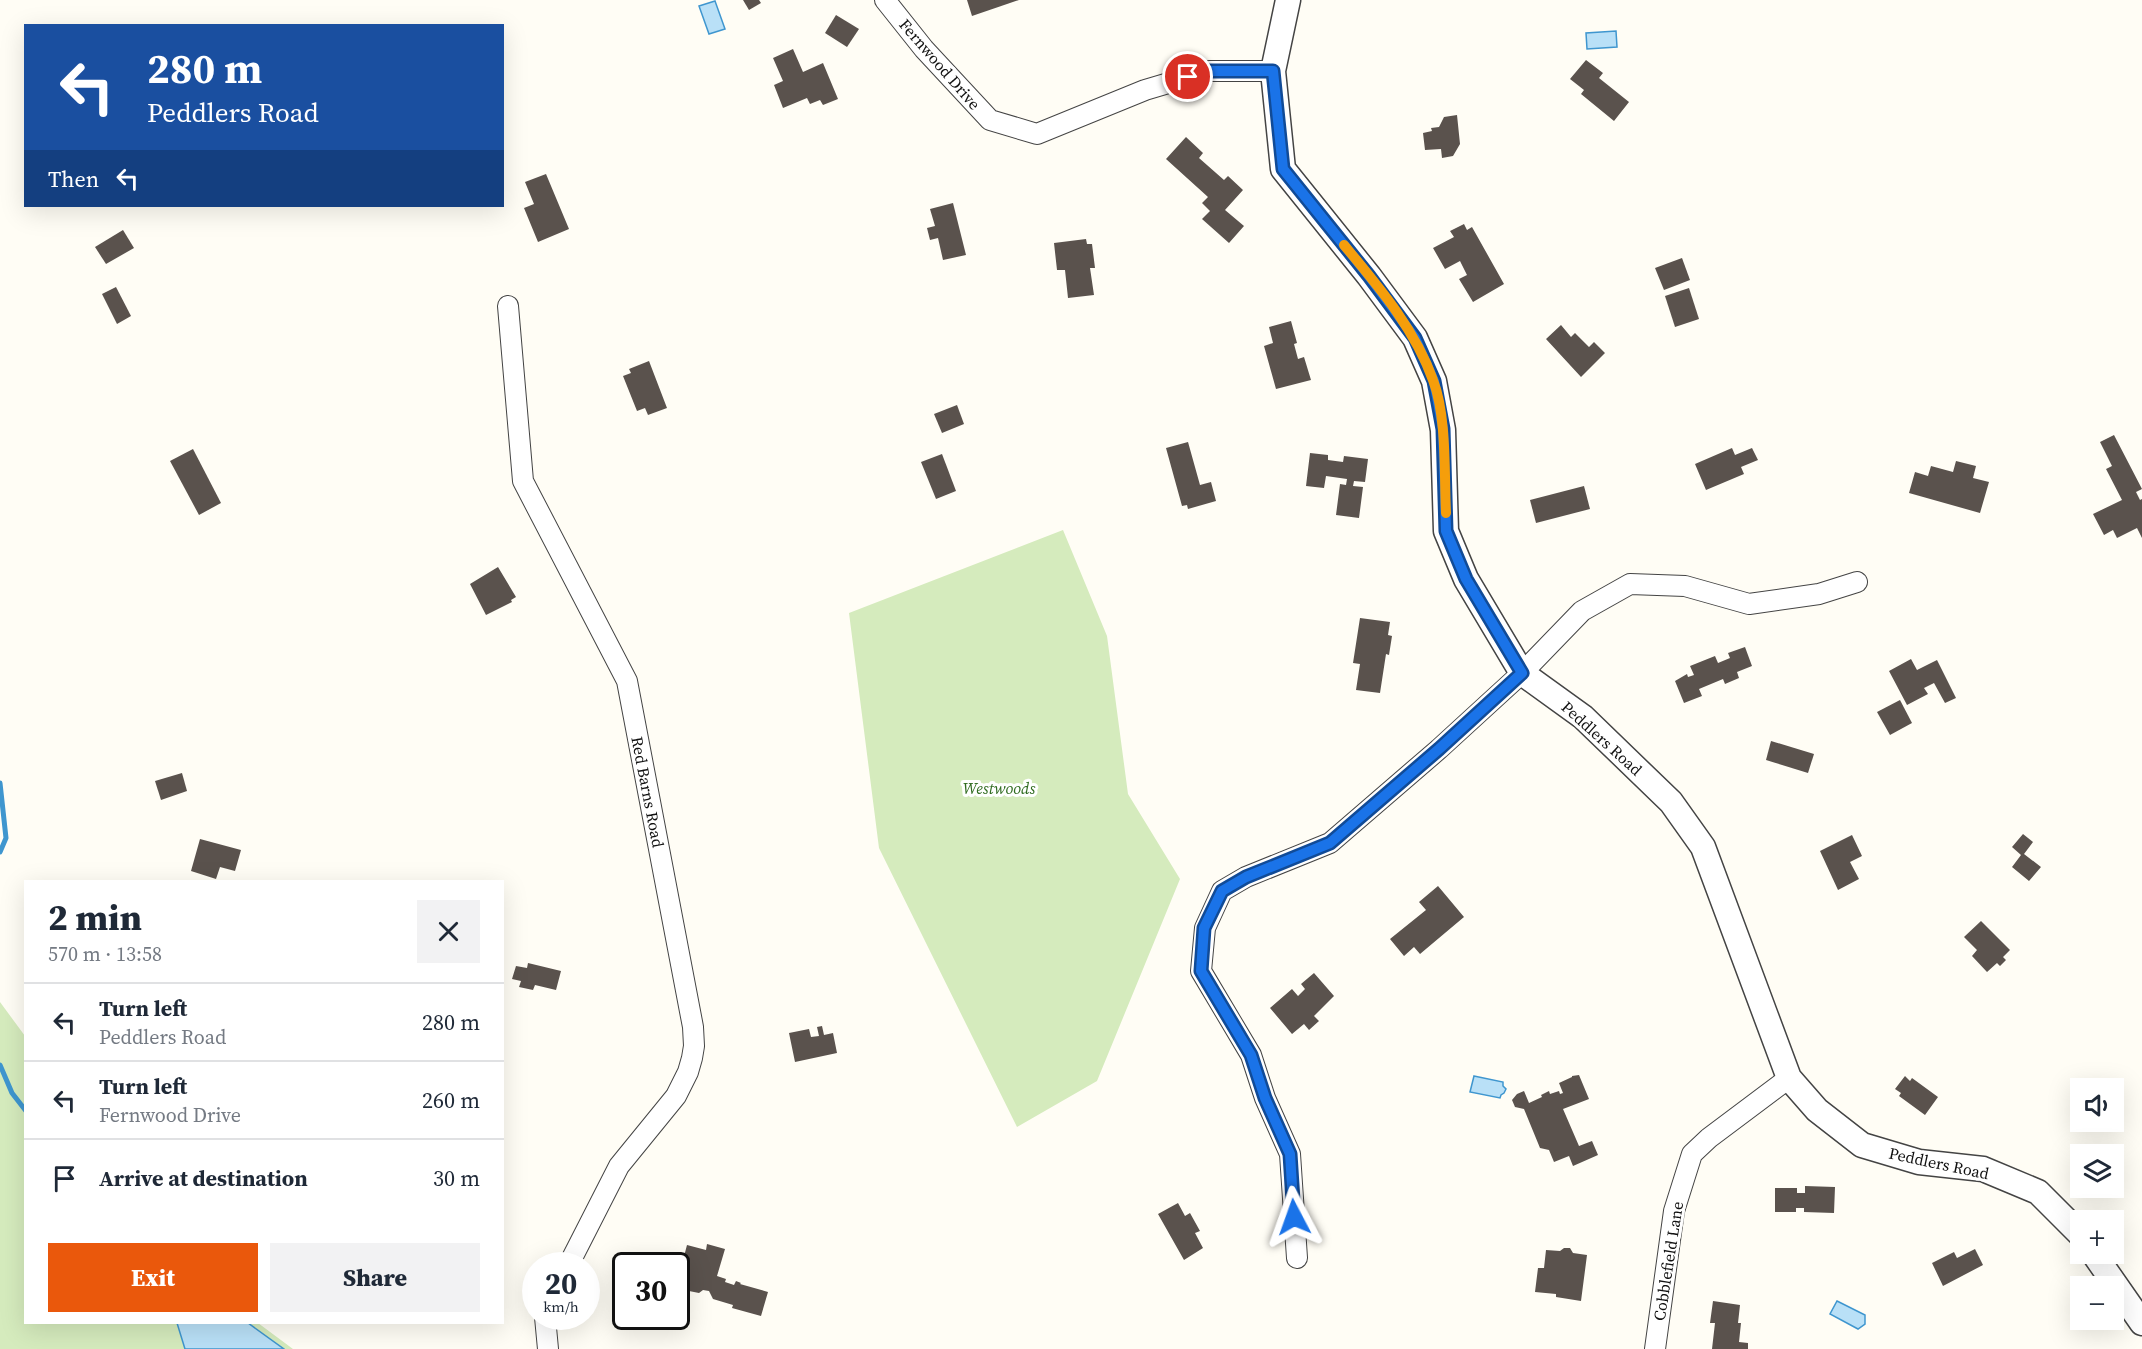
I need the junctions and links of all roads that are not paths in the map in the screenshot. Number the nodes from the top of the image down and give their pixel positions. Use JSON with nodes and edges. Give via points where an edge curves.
{"nodes":[{"id":1,"x":885,"y":0,"type":"edge"},
{"id":2,"x":1287,"y":0,"type":"edge"},
{"id":3,"x":1273,"y":71,"type":"junction"},
{"id":4,"x":508,"y":306,"type":"dead end"},
{"id":5,"x":1857,"y":582,"type":"dead end"},
{"id":6,"x":1522,"y":673,"type":"junction"},
{"id":7,"x":1789,"y":1078,"type":"junction"},
{"id":8,"x":2070,"y":1224,"type":"edge"},
{"id":9,"x":575,"y":1252,"type":"edge"},
{"id":10,"x":1297,"y":1258,"type":"dead end"},
{"id":11,"x":2101,"y":1264,"type":"edge"},
{"id":12,"x":2142,"y":1323,"type":"edge"},
{"id":13,"x":546,"y":1330,"type":"edge"},
{"id":14,"x":548,"y":1349,"type":"edge"},
{"id":15,"x":1655,"y":1349,"type":"edge"}],
"edges":[{"from":1,"to":3,"type":"street","name":"Fernwood Drive","via":[[924,50],[990,120],[1037,134],[1145,90],[1209,71]]},
{"from":2,"to":3,"type":"street","name":"Peddlers Road"},
{"from":3,"to":6,"type":"street","name":"Peddlers Road","via":[[1283,169],[1415,338],[1434,381],[1443,429],[1446,531],[1466,579]]},
{"from":4,"to":9,"type":"street","name":"Red Barns Road","via":[[523,481],[627,681],[693,1027],[694,1046],[688,1072],[676,1096],[619,1166]]},
{"from":5,"to":6,"type":"street","via":[[1819,594],[1749,604],[1685,586],[1630,584],[1582,611]]},
{"from":6,"to":7,"type":"street","name":"Peddlers Road","via":[[1583,717],[1671,802],[1703,848]]},
{"from":6,"to":10,"type":"street","via":[[1330,843],[1246,877],[1222,891],[1204,928],[1201,971],[1251,1055],[1290,1154]]},
{"from":7,"to":8,"type":"street","name":"Peddlers Road","via":[[1816,1110],[1862,1146],[1918,1162],[1983,1169],[2038,1192]]},
{"from":7,"to":15,"type":"street","name":"Cobblefield Lane","via":[[1692,1154],[1674,1211]]},
{"from":11,"to":12,"type":"street"},
{"from":13,"to":14,"type":"street"}]}
